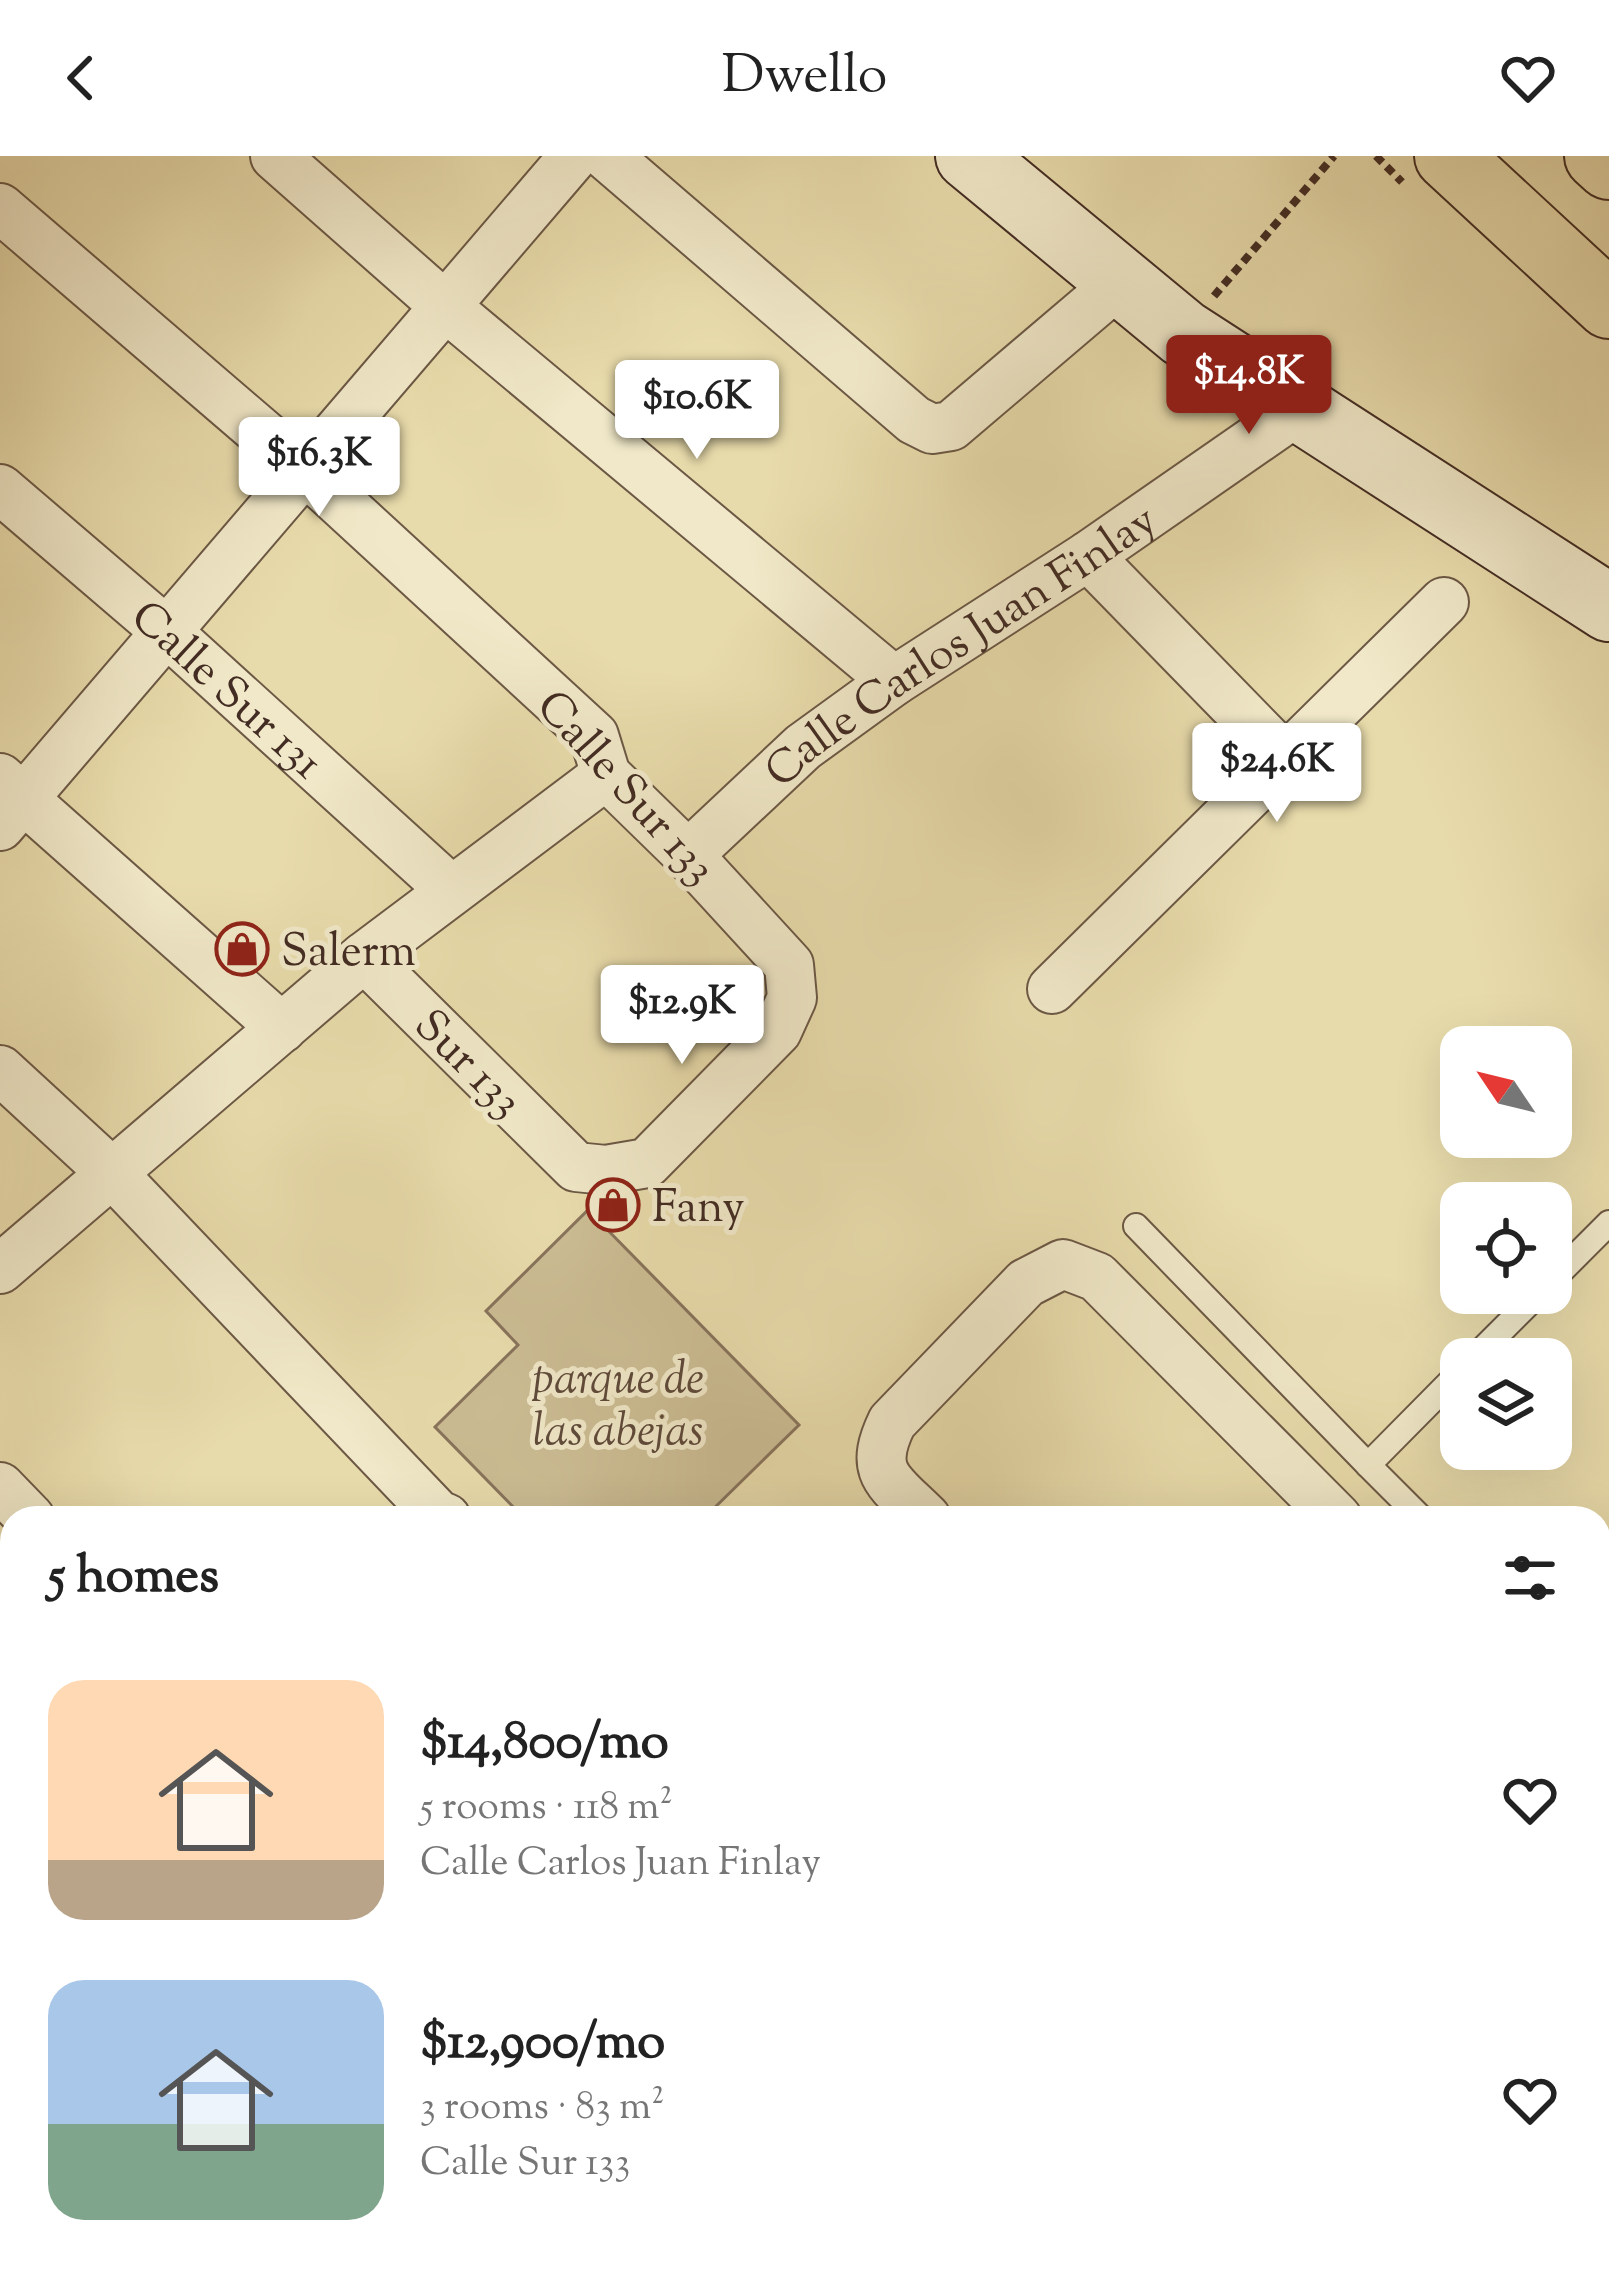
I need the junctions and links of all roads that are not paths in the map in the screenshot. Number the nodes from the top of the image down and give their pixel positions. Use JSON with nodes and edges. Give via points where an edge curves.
{"nodes":[{"id":1,"x":275,"y":156,"type":"edge"},
{"id":2,"x":574,"y":156,"type":"edge"},
{"id":3,"x":608,"y":156,"type":"edge"},
{"id":4,"x":969,"y":156,"type":"edge"},
{"id":5,"x":1598,"y":156,"type":"edge"},
{"id":6,"x":1609,"y":166,"type":"edge"},
{"id":7,"x":1427,"y":171,"type":"edge"},
{"id":8,"x":0,"y":208,"type":"edge"},
{"id":9,"x":1119,"y":283,"type":"junction"},
{"id":10,"x":1609,"y":305,"type":"edge"},
{"id":11,"x":446,"y":307,"type":"junction"},
{"id":12,"x":1300,"y":409,"type":"junction"},
{"id":13,"x":305,"y":470,"type":"junction"},
{"id":14,"x":0,"y":489,"type":"edge"},
{"id":15,"x":1088,"y":556,"type":"junction"},
{"id":16,"x":1444,"y":602,"type":"dead end"},
{"id":17,"x":1609,"y":608,"type":"edge"},
{"id":18,"x":167,"y":632,"type":"junction"},
{"id":19,"x":894,"y":681,"type":"junction"},
{"id":20,"x":1285,"y":758,"type":"junction"},
{"id":21,"x":606,"y":775,"type":"junction"},
{"id":22,"x":8,"y":801,"type":"edge"},
{"id":23,"x":688,"y":855,"type":"junction"},
{"id":24,"x":451,"y":890,"type":"junction"},
{"id":25,"x":364,"y":956,"type":"junction"},
{"id":26,"x":1052,"y":989,"type":"dead end"},
{"id":27,"x":282,"y":1028,"type":"junction"},
{"id":28,"x":0,"y":1070,"type":"edge"},
{"id":29,"x":576,"y":1167,"type":"joint"},
{"id":30,"x":112,"y":1174,"type":"junction"},
{"id":31,"x":1609,"y":1223,"type":"edge"},
{"id":32,"x":1136,"y":1226,"type":"dead end"},
{"id":33,"x":1572,"y":1260,"type":"edge"},
{"id":34,"x":0,"y":1270,"type":"edge"},
{"id":35,"x":1518,"y":1314,"type":"edge"},
{"id":36,"x":1494,"y":1338,"type":"edge"},
{"id":37,"x":1440,"y":1393,"type":"edge"},
{"id":38,"x":1368,"y":1465,"type":"junction"},
{"id":39,"x":429,"y":1506,"type":"edge"},
{"id":40,"x":914,"y":1506,"type":"edge"},
{"id":41,"x":1324,"y":1506,"type":"edge"},
{"id":42,"x":1409,"y":1506,"type":"edge"}],
"edges":[{"from":1,"to":11,"type":"street"},
{"from":2,"to":11,"type":"street"},
{"from":3,"to":9,"type":"street","via":[[932,429],[952,425]]},
{"from":4,"to":9,"type":"main road"},
{"from":5,"to":6,"type":"highway"},
{"from":7,"to":10,"type":"highway"},
{"from":8,"to":13,"type":"street","name":"Calle Sur 133"},
{"from":9,"to":12,"type":"main road"},
{"from":11,"to":13,"type":"street"},
{"from":11,"to":19,"type":"street"},
{"from":12,"to":15,"type":"street","name":"Calle Carlos Juan Finlay"},
{"from":12,"to":17,"type":"main road"},
{"from":13,"to":18,"type":"street"},
{"from":13,"to":21,"type":"street","name":"Calle Sur 133","via":[[594,736]]},
{"from":14,"to":18,"type":"street","name":"Calle Sur 131"},
{"from":15,"to":19,"type":"street","name":"Calle Carlos Juan Finlay"},
{"from":15,"to":20,"type":"street"},
{"from":16,"to":20,"type":"street"},
{"from":18,"to":22,"type":"street"},
{"from":18,"to":24,"type":"street","name":"Calle Sur 131"},
{"from":19,"to":23,"type":"street","name":"Calle Carlos Juan Finlay","via":[[803,747]]},
{"from":20,"to":26,"type":"street"},
{"from":21,"to":23,"type":"street","name":"Calle Sur 133"},
{"from":21,"to":24,"type":"street"},
{"from":22,"to":27,"type":"street"},
{"from":23,"to":29,"type":"street","name":"Calle Sur 133","via":[[789,965],[792,998],[777,1031],[647,1162]]},
{"from":24,"to":25,"type":"street"},
{"from":25,"to":27,"type":"street"},
{"from":25,"to":29,"type":"street","name":"Sur 133"},
{"from":27,"to":30,"type":"street"},
{"from":28,"to":30,"type":"street"},
{"from":30,"to":34,"type":"street"},
{"from":30,"to":39,"type":"street"},
{"from":31,"to":33,"type":"lane"},
{"from":32,"to":38,"type":"lane"},
{"from":35,"to":36,"type":"lane"},
{"from":37,"to":38,"type":"lane"},
{"from":38,"to":42,"type":"lane"},
{"from":40,"to":41,"type":"street","via":[[886,1478],[879,1449],[892,1422],[1025,1283],[1064,1264],[1097,1277]]}]}
